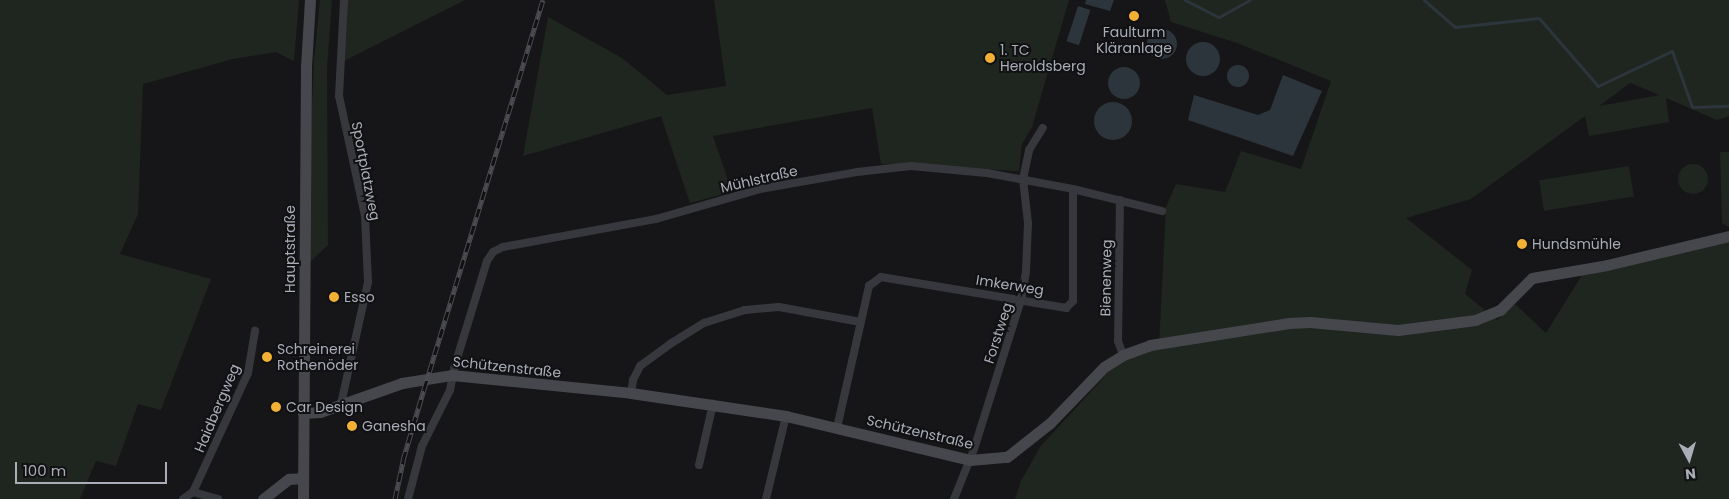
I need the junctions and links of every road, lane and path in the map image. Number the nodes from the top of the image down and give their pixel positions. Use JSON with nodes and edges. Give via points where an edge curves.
{"nodes":[{"id":1,"x":310,"y":0,"type":"edge"},
{"id":2,"x":344,"y":0,"type":"edge"},
{"id":3,"x":1044,"y":128,"type":"dead end"},
{"id":4,"x":1023,"y":179,"type":"junction"},
{"id":5,"x":1074,"y":189,"type":"junction"},
{"id":6,"x":1120,"y":200,"type":"junction"},
{"id":7,"x":1162,"y":211,"type":"dead end"},
{"id":8,"x":1729,"y":236,"type":"edge"},
{"id":9,"x":1021,"y":300,"type":"junction"},
{"id":10,"x":861,"y":322,"type":"junction"},
{"id":11,"x":255,"y":331,"type":"dead end"},
{"id":12,"x":1123,"y":355,"type":"junction"},
{"id":13,"x":452,"y":375,"type":"junction"},
{"id":14,"x":631,"y":393,"type":"junction"},
{"id":15,"x":341,"y":404,"type":"junction"},
{"id":16,"x":714,"y":404,"type":"junction"},
{"id":17,"x":303,"y":413,"type":"junction"},
{"id":18,"x":786,"y":416,"type":"junction"},
{"id":19,"x":837,"y":428,"type":"junction"},
{"id":20,"x":970,"y":460,"type":"junction"},
{"id":21,"x":699,"y":466,"type":"dead end"},
{"id":22,"x":303,"y":478,"type":"junction"},
{"id":23,"x":193,"y":492,"type":"junction"},
{"id":24,"x":183,"y":499,"type":"edge"},
{"id":25,"x":218,"y":499,"type":"edge"},
{"id":26,"x":263,"y":499,"type":"edge"},
{"id":27,"x":303,"y":499,"type":"edge"},
{"id":28,"x":408,"y":499,"type":"edge"},
{"id":29,"x":766,"y":499,"type":"edge"},
{"id":30,"x":954,"y":499,"type":"edge"}],
"edges":[{"from":1,"to":17,"type":"street","name":"Hauptstraße","via":[[306,67]]},
{"from":2,"to":15,"type":"street","name":"Sportplatzweg","via":[[339,96],[365,216],[368,282]]},
{"from":3,"to":4,"type":"street","name":"Forstweg","via":[[1029,150]]},
{"from":4,"to":5,"type":"street","name":"Mühlstraße"},
{"from":4,"to":9,"type":"street","name":"Forstweg","via":[[1028,223]]},
{"from":4,"to":13,"type":"street","name":"Mühlstraße","via":[[987,172],[911,166],[857,172],[760,189],[656,219],[503,247],[487,261]]},
{"from":5,"to":6,"type":"street","name":"Mühlstraße"},
{"from":5,"to":9,"type":"street","name":"Imkerweg","via":[[1073,301],[1066,308]]},
{"from":6,"to":7,"type":"street","name":"Mühlstraße"},
{"from":6,"to":12,"type":"street","name":"Bienenweg","via":[[1118,341]]},
{"from":8,"to":12,"type":"street","name":"Schützenstraße","via":[[1607,265],[1532,278],[1500,310],[1475,320],[1398,330],[1310,322],[1150,345]]},
{"from":9,"to":10,"type":"street","name":"Imkerweg","via":[[881,277],[869,286]]},
{"from":9,"to":20,"type":"street","name":"Forstweg"},
{"from":10,"to":14,"type":"street","via":[[779,308],[745,310],[704,323],[670,344],[640,366]]},
{"from":10,"to":19,"type":"street","name":"Imkerweg"},
{"from":11,"to":23,"type":"street","name":"Haidbergweg","via":[[248,373]]},
{"from":12,"to":20,"type":"street","name":"Schützenstraße","via":[[1104,367],[1028,442],[1007,456]]},
{"from":13,"to":14,"type":"street","name":"Schützenstraße"},
{"from":13,"to":15,"type":"street","name":"Schützenstraße","via":[[402,384]]},
{"from":13,"to":28,"type":"street","name":"Mühlstraße","via":[[450,390],[422,446]]},
{"from":14,"to":16,"type":"street","name":"Schützenstraße"},
{"from":15,"to":17,"type":"street","name":"Schützenstraße","via":[[320,412]]},
{"from":16,"to":18,"type":"street","name":"Schützenstraße"},
{"from":16,"to":21,"type":"street"},
{"from":17,"to":22,"type":"street","name":"Hauptstraße"},
{"from":18,"to":19,"type":"street","name":"Schützenstraße"},
{"from":18,"to":29,"type":"street"},
{"from":19,"to":20,"type":"street","name":"Schützenstraße"},
{"from":20,"to":30,"type":"street","name":"Forstweg"},
{"from":22,"to":26,"type":"street","via":[[289,480]]},
{"from":22,"to":27,"type":"street","name":"Hauptstraße"},
{"from":23,"to":24,"type":"street"},
{"from":23,"to":25,"type":"street"}]}
